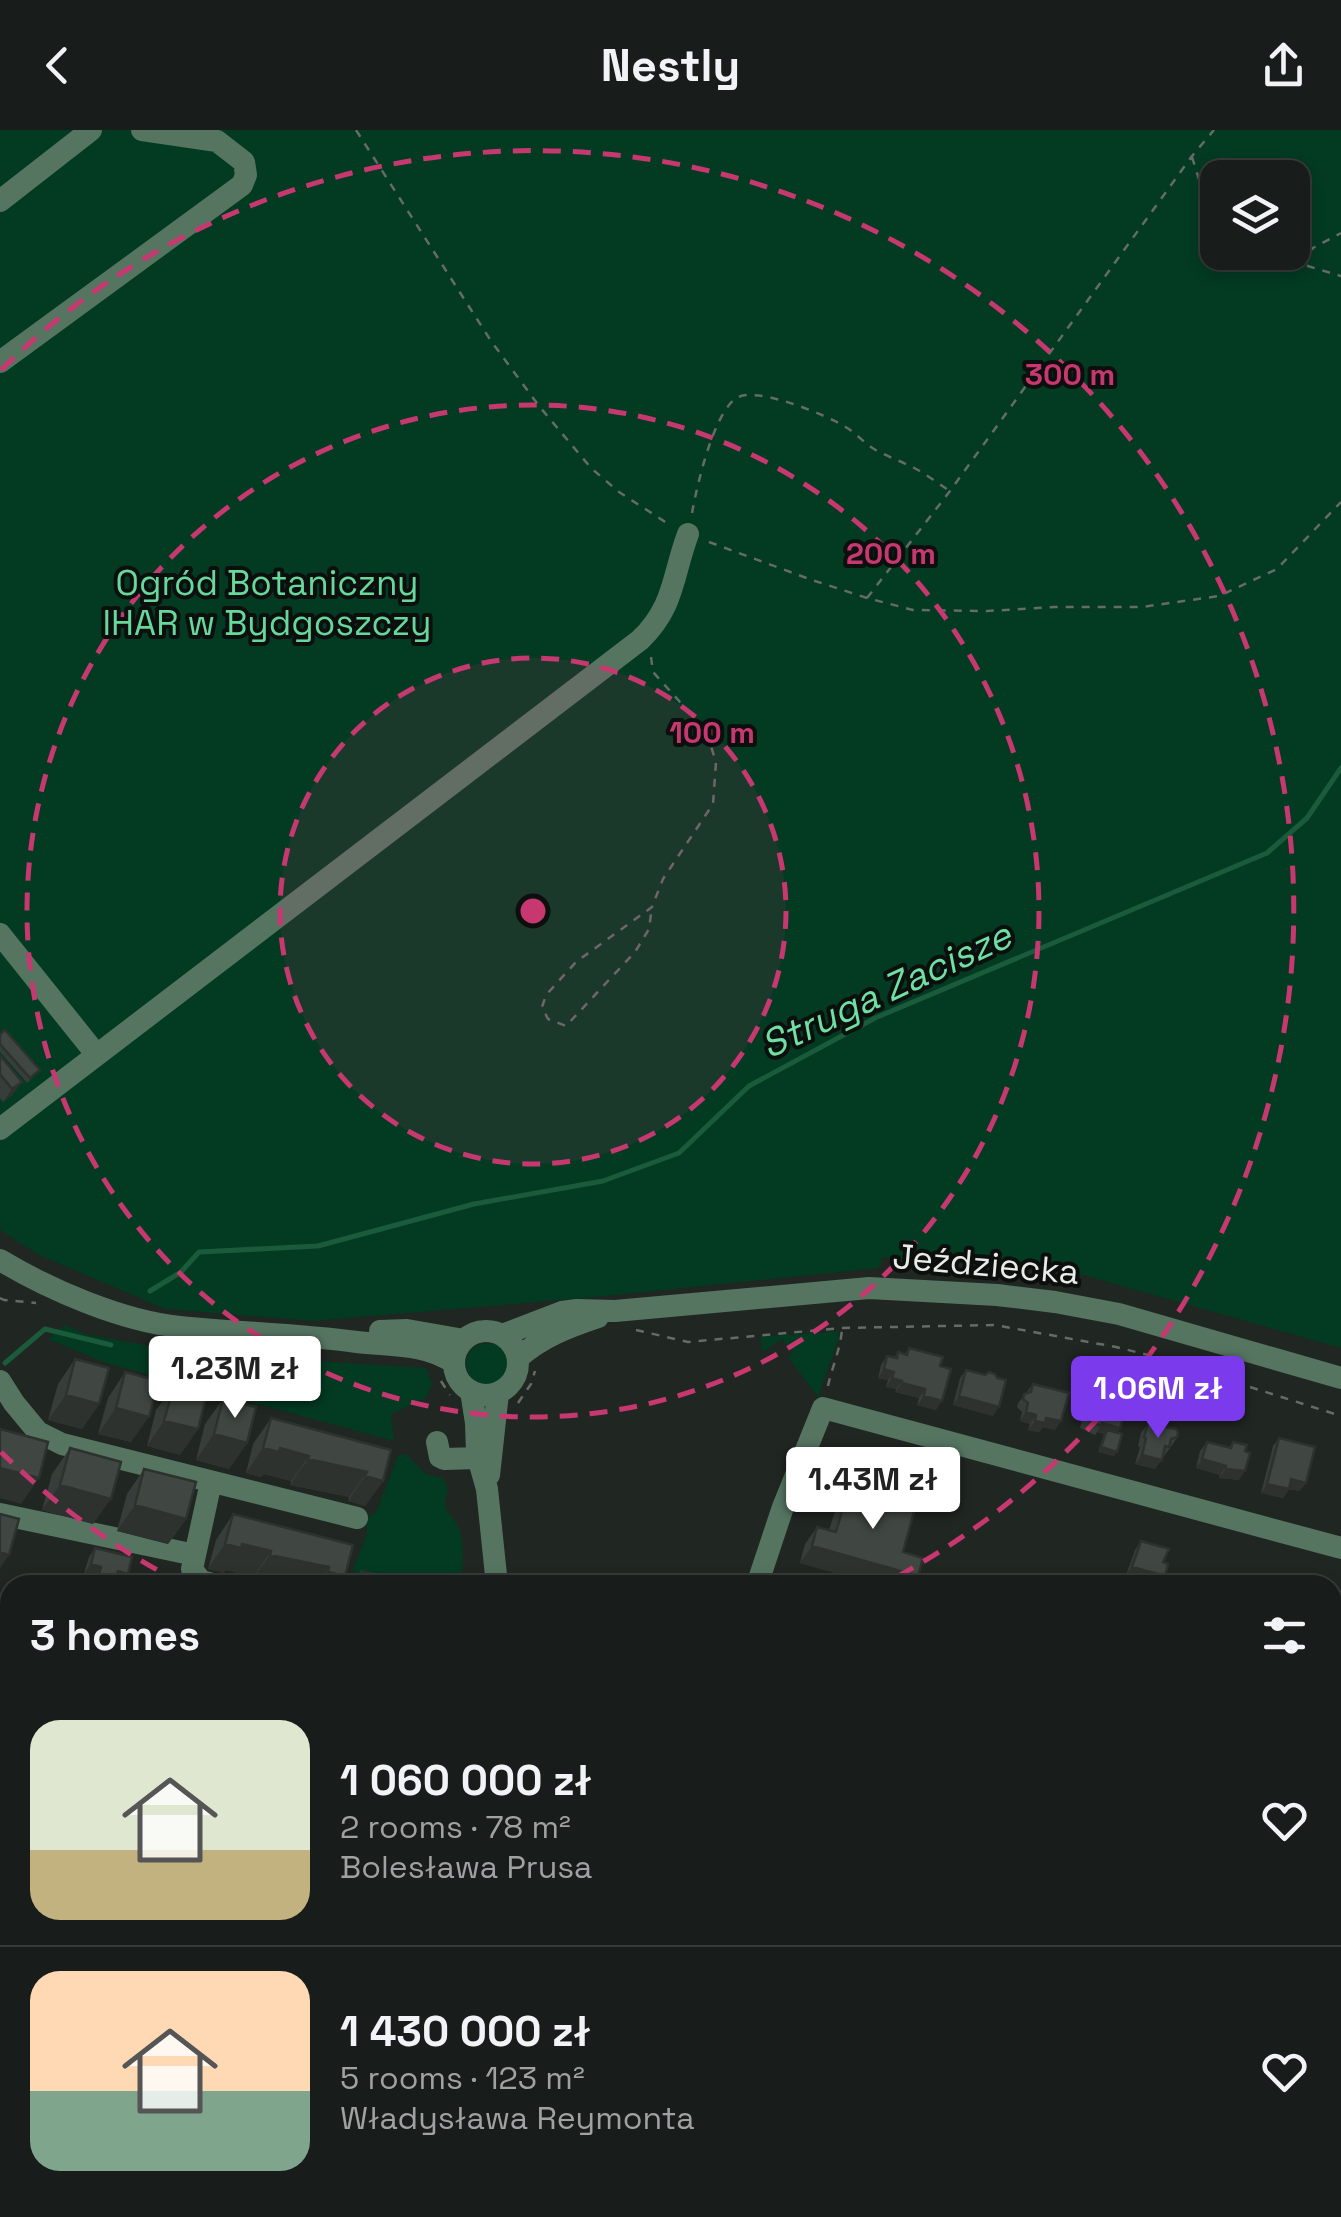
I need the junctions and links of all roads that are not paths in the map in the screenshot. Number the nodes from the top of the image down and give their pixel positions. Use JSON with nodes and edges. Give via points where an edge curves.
{"nodes":[{"id":1,"x":91,"y":130,"type":"edge"},
{"id":2,"x":142,"y":130,"type":"edge"},
{"id":3,"x":0,"y":202,"type":"edge"},
{"id":4,"x":0,"y":362,"type":"edge"},
{"id":5,"x":688,"y":534,"type":"road end"},
{"id":6,"x":0,"y":934,"type":"edge"},
{"id":7,"x":96,"y":1054,"type":"junction"},
{"id":8,"x":0,"y":1129,"type":"edge"},
{"id":9,"x":0,"y":1260,"type":"edge"},
{"id":10,"x":622,"y":1320,"type":"junction"},
{"id":11,"x":502,"y":1335,"type":"junction"},
{"id":12,"x":338,"y":1338,"type":"junction"},
{"id":13,"x":464,"y":1340,"type":"junction"},
{"id":14,"x":526,"y":1364,"type":"junction"},
{"id":15,"x":446,"y":1369,"type":"junction"},
{"id":16,"x":1341,"y":1378,"type":"edge"},
{"id":17,"x":0,"y":1380,"type":"edge"},
{"id":18,"x":498,"y":1393,"type":"junction"},
{"id":19,"x":463,"y":1397,"type":"junction"},
{"id":20,"x":7,"y":1409,"type":"edge"},
{"id":21,"x":437,"y":1442,"type":"dead end"},
{"id":22,"x":478,"y":1458,"type":"junction"},
{"id":23,"x":211,"y":1482,"type":"junction"},
{"id":24,"x":487,"y":1488,"type":"junction"},
{"id":25,"x":0,"y":1514,"type":"edge"},
{"id":26,"x":356,"y":1518,"type":"dead end"},
{"id":27,"x":1341,"y":1548,"type":"edge"},
{"id":28,"x":195,"y":1555,"type":"junction"},
{"id":29,"x":196,"y":1575,"type":"edge"},
{"id":30,"x":497,"y":1575,"type":"edge"},
{"id":31,"x":759,"y":1575,"type":"edge"}],
"edges":[{"from":1,"to":3,"type":"street"},
{"from":2,"to":4,"type":"street","via":[[217,140],[244,162],[242,186]]},
{"from":5,"to":7,"type":"street","via":[[667,605],[640,640]]},
{"from":6,"to":7,"type":"street"},
{"from":7,"to":8,"type":"street"},
{"from":9,"to":12,"type":"street","via":[[84,1301],[176,1327]]},
{"from":10,"to":11,"type":"street","name":"Jeździecka","via":[[576,1310]]},
{"from":10,"to":14,"type":"street","name":"Jeździecka","via":[[548,1335],[532,1345]]},
{"from":10,"to":16,"type":"street","name":"Jeździecka","via":[[869,1288],[998,1295],[1120,1314]]},
{"from":11,"to":13,"type":"street","name":"Jeździecka","via":[[480,1332]]},
{"from":11,"to":14,"type":"street"},
{"from":12,"to":13,"type":"street","via":[[407,1330]]},
{"from":12,"to":15,"type":"street","via":[[419,1349],[446,1358]]},
{"from":13,"to":15,"type":"street"},
{"from":14,"to":18,"type":"street"},
{"from":15,"to":19,"type":"street","via":[[462,1384]]},
{"from":17,"to":20,"type":"street"},
{"from":18,"to":19,"type":"street"},
{"from":18,"to":24,"type":"street"},
{"from":19,"to":22,"type":"street"},
{"from":20,"to":23,"type":"street","via":[[62,1444]]},
{"from":21,"to":22,"type":"street","via":[[444,1459]]},
{"from":22,"to":24,"type":"street"},
{"from":23,"to":26,"type":"street"},
{"from":23,"to":28,"type":"street"},
{"from":24,"to":30,"type":"street"},
{"from":25,"to":28,"type":"street"},
{"from":27,"to":31,"type":"street","via":[[824,1408]]},
{"from":28,"to":29,"type":"street"}]}
